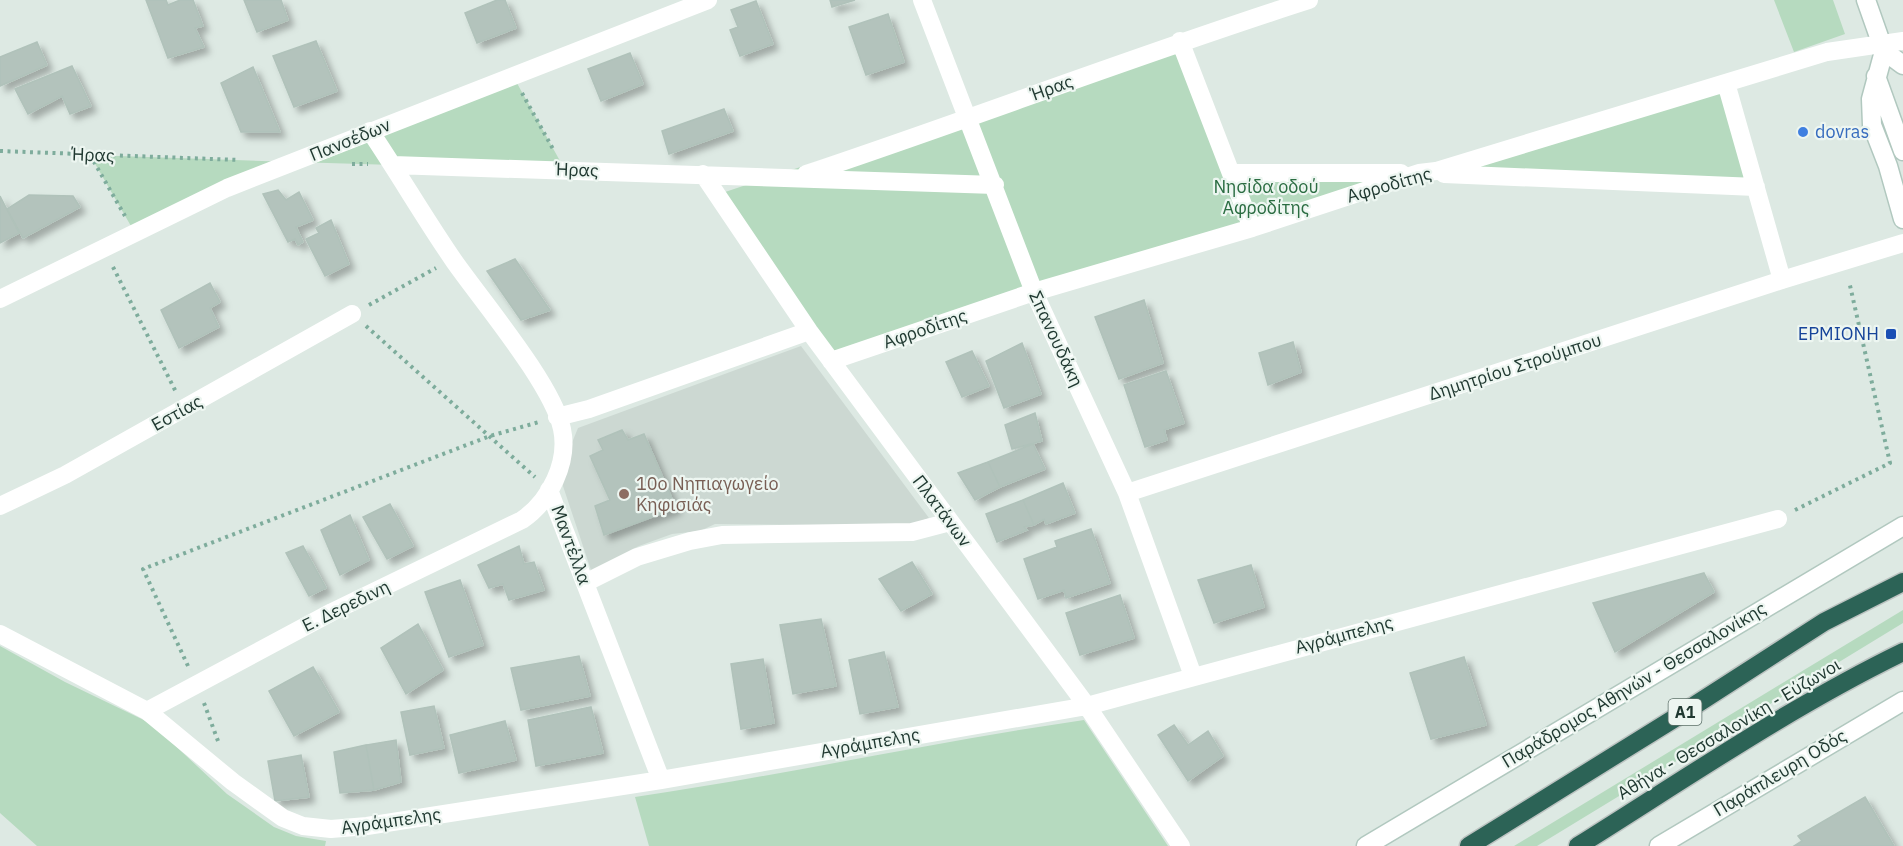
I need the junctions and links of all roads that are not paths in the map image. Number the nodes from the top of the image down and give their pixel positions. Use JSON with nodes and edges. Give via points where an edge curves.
{"nodes":[{"id":1,"x":708,"y":0,"type":"edge"},
{"id":2,"x":922,"y":0,"type":"edge"},
{"id":3,"x":1309,"y":0,"type":"edge"},
{"id":4,"x":1866,"y":0,"type":"edge"},
{"id":5,"x":1180,"y":41,"type":"junction"},
{"id":6,"x":1903,"y":41,"type":"edge"},
{"id":7,"x":1883,"y":47,"type":"junction"},
{"id":8,"x":1902,"y":66,"type":"edge"},
{"id":9,"x":1875,"y":75,"type":"junction"},
{"id":10,"x":1726,"y":83,"type":"junction"},
{"id":11,"x":969,"y":119,"type":"junction"},
{"id":12,"x":370,"y":131,"type":"junction"},
{"id":13,"x":1903,"y":151,"type":"edge"},
{"id":14,"x":393,"y":165,"type":"junction"},
{"id":15,"x":1232,"y":173,"type":"junction"},
{"id":16,"x":1419,"y":173,"type":"junction"},
{"id":17,"x":703,"y":174,"type":"junction"},
{"id":18,"x":796,"y":177,"type":"junction"},
{"id":19,"x":995,"y":185,"type":"junction"},
{"id":20,"x":1756,"y":187,"type":"junction"},
{"id":21,"x":1903,"y":219,"type":"edge"},
{"id":22,"x":1252,"y":228,"type":"junction"},
{"id":23,"x":1903,"y":243,"type":"edge"},
{"id":24,"x":1782,"y":280,"type":"junction"},
{"id":25,"x":1034,"y":292,"type":"junction"},
{"id":26,"x":0,"y":299,"type":"edge"},
{"id":27,"x":352,"y":314,"type":"road end"},
{"id":28,"x":809,"y":332,"type":"junction"},
{"id":29,"x":831,"y":361,"type":"junction"},
{"id":30,"x":557,"y":417,"type":"junction"},
{"id":31,"x":1127,"y":493,"type":"junction"},
{"id":32,"x":546,"y":495,"type":"junction"},
{"id":33,"x":0,"y":506,"type":"edge"},
{"id":34,"x":1778,"y":519,"type":"road end"},
{"id":35,"x":1903,"y":520,"type":"edge"},
{"id":36,"x":950,"y":522,"type":"junction"},
{"id":37,"x":1896,"y":529,"type":"edge"},
{"id":38,"x":1903,"y":582,"type":"edge"},
{"id":39,"x":585,"y":583,"type":"junction"},
{"id":40,"x":0,"y":634,"type":"edge"},
{"id":41,"x":1903,"y":652,"type":"edge"},
{"id":42,"x":1193,"y":676,"type":"junction"},
{"id":43,"x":1903,"y":701,"type":"edge"},
{"id":44,"x":1087,"y":706,"type":"junction"},
{"id":45,"x":147,"y":711,"type":"junction"},
{"id":46,"x":661,"y":780,"type":"junction"},
{"id":47,"x":1181,"y":846,"type":"edge"},
{"id":48,"x":1366,"y":846,"type":"edge"},
{"id":49,"x":1469,"y":846,"type":"edge"},
{"id":50,"x":1578,"y":846,"type":"edge"},
{"id":51,"x":1659,"y":846,"type":"edge"}],
"edges":[{"from":1,"to":12,"type":"street","name":"Πανσέδων"},
{"from":2,"to":11,"type":"street","name":"Σπανουδάκη"},
{"from":3,"to":5,"type":"street","name":"Ήρας"},
{"from":4,"to":7,"type":"street"},
{"from":5,"to":11,"type":"street","name":"Ήρας"},
{"from":5,"to":15,"type":"street"},
{"from":6,"to":7,"type":"street","name":"Αφροδίτης"},
{"from":7,"to":8,"type":"street"},
{"from":7,"to":9,"type":"street"},
{"from":7,"to":10,"type":"street","name":"Αφροδίτης","via":[[1827,52]]},
{"from":9,"to":13,"type":"street"},
{"from":9,"to":21,"type":"street","via":[[1872,125]]},
{"from":10,"to":16,"type":"street","name":"Αφροδίτης"},
{"from":10,"to":20,"type":"street"},
{"from":11,"to":18,"type":"street","name":"Ήρας"},
{"from":11,"to":19,"type":"street","name":"Σπανουδάκη"},
{"from":12,"to":14,"type":"street"},
{"from":12,"to":26,"type":"street","name":"Πανσέδων","via":[[227,188]]},
{"from":14,"to":17,"type":"street","name":"Ήρας"},
{"from":14,"to":30,"type":"street","via":[[453,259],[538,379]]},
{"from":15,"to":16,"type":"street"},
{"from":15,"to":22,"type":"street"},
{"from":16,"to":20,"type":"street"},
{"from":16,"to":22,"type":"street","name":"Αφροδίτης"},
{"from":17,"to":18,"type":"street","name":"Ήρας"},
{"from":17,"to":28,"type":"street","name":"Πλατάνων"},
{"from":18,"to":19,"type":"street","name":"Ήρας"},
{"from":19,"to":25,"type":"street","name":"Σπανουδάκη"},
{"from":20,"to":24,"type":"street"},
{"from":22,"to":25,"type":"street","name":"Αφροδίτης"},
{"from":23,"to":24,"type":"street","name":"Δημητρίου Στρούμπου"},
{"from":24,"to":31,"type":"street","name":"Δημητρίου Στρούμπου"},
{"from":25,"to":29,"type":"street","name":"Αφροδίτης"},
{"from":25,"to":31,"type":"street","name":"Σπανουδάκη"},
{"from":27,"to":33,"type":"street","name":"Εστίας","via":[[65,475]]},
{"from":28,"to":29,"type":"street","name":"Πλατάνων"},
{"from":28,"to":30,"type":"street"},
{"from":29,"to":36,"type":"street","name":"Πλατάνων"},
{"from":30,"to":32,"type":"street","via":[[564,453]]},
{"from":31,"to":42,"type":"street","name":"Σπανουδάκη"},
{"from":32,"to":39,"type":"street","name":"Μαντέλλα"},
{"from":32,"to":45,"type":"street","name":"Ε. Δερεδινη","via":[[528,515],[497,533],[332,612]]},
{"from":34,"to":42,"type":"street","name":"Αγράμπελης"},
{"from":35,"to":37,"type":"street","name":"Παράδρομος Αθηνών - Θεσσαλονίκης"},
{"from":36,"to":39,"type":"street","via":[[912,532],[782,533],[690,541],[637,557]]},
{"from":36,"to":44,"type":"street","name":"Πλατάνων"},
{"from":37,"to":48,"type":"street","name":"Παράδρομος Αθηνών - Θεσσαλονίκης"},
{"from":38,"to":49,"type":"highway","name":"Αθήνα - Θεσσαλονίκη - Εύζωνοι","number":"Α1","via":[[1824,622]]},
{"from":39,"to":46,"type":"street","name":"Μαντέλλα"},
{"from":40,"to":45,"type":"street","name":"Αγράμπελης"},
{"from":41,"to":50,"type":"highway","name":"Αθήνα - Θεσσαλονίκη - Εύζωνοι","via":[[1722,756]]},
{"from":42,"to":44,"type":"street","name":"Αγράμπελης"},
{"from":43,"to":51,"type":"street","name":"Παράπλευρη Οδός"},
{"from":44,"to":46,"type":"street","name":"Αγράμπελης"},
{"from":44,"to":47,"type":"street","name":"Πλατάνων"},
{"from":45,"to":46,"type":"street","name":"Αγράμπελης","via":[[233,782],[283,818],[303,826],[367,826]]}]}
